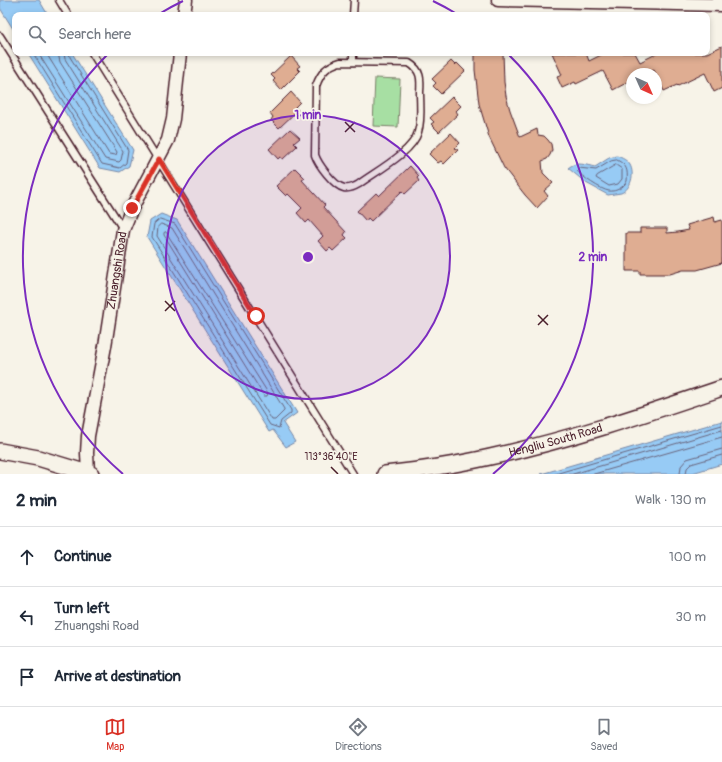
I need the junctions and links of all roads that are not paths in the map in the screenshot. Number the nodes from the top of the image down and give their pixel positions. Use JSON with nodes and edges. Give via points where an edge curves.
{"nodes":[{"id":1,"x":59,"y":0,"type":"edge"},
{"id":2,"x":186,"y":0,"type":"edge"},
{"id":3,"x":354,"y":0,"type":"edge"},
{"id":4,"x":498,"y":0,"type":"edge"},
{"id":5,"x":722,"y":5,"type":"edge"},
{"id":6,"x":66,"y":12,"type":"edge"},
{"id":7,"x":184,"y":12,"type":"edge"},
{"id":8,"x":353,"y":12,"type":"edge"},
{"id":9,"x":0,"y":36,"type":"edge"},
{"id":10,"x":12,"y":55,"type":"edge"},
{"id":11,"x":13,"y":56,"type":"edge"},
{"id":12,"x":94,"y":56,"type":"edge"},
{"id":13,"x":180,"y":56,"type":"edge"},
{"id":14,"x":353,"y":56,"type":"edge"},
{"id":15,"x":353,"y":62,"type":"junction"},
{"id":16,"x":159,"y":159,"type":"junction"},
{"id":17,"x":123,"y":230,"type":"junction"},
{"id":18,"x":722,"y":388,"type":"edge"},
{"id":19,"x":0,"y":451,"type":"edge"},
{"id":20,"x":88,"y":474,"type":"edge"},
{"id":21,"x":91,"y":474,"type":"edge"},
{"id":22,"x":353,"y":474,"type":"edge"},
{"id":23,"x":385,"y":474,"type":"edge"}],
"edges":[{"from":1,"to":6,"type":"lane"},
{"from":2,"to":7,"type":"street"},
{"from":3,"to":8,"type":"lane"},
{"from":4,"to":5,"type":"street"},
{"from":9,"to":10,"type":"lane"},
{"from":11,"to":17,"type":"lane"},
{"from":12,"to":16,"type":"lane"},
{"from":13,"to":16,"type":"street","name":"Zhuangshi Road","via":[[173,119],[168,140]]},
{"from":14,"to":15,"type":"lane"},
{"from":15,"to":15,"type":"lane","via":[[409,63],[416,68],[421,77],[419,126],[415,140],[406,151],[359,184],[343,188],[336,184],[315,155],[316,86],[324,70],[340,62]]},
{"from":16,"to":17,"type":"street","name":"Zhuangshi Road"},
{"from":16,"to":22,"type":"lane"},
{"from":17,"to":20,"type":"street","name":"Zhuangshi Road","via":[[88,436]]},
{"from":18,"to":23,"type":"street","name":"Hengliu South Road","via":[[551,443],[436,468]]},
{"from":19,"to":20,"type":"street","via":[[38,458]]},
{"from":20,"to":21,"type":"street"}]}
